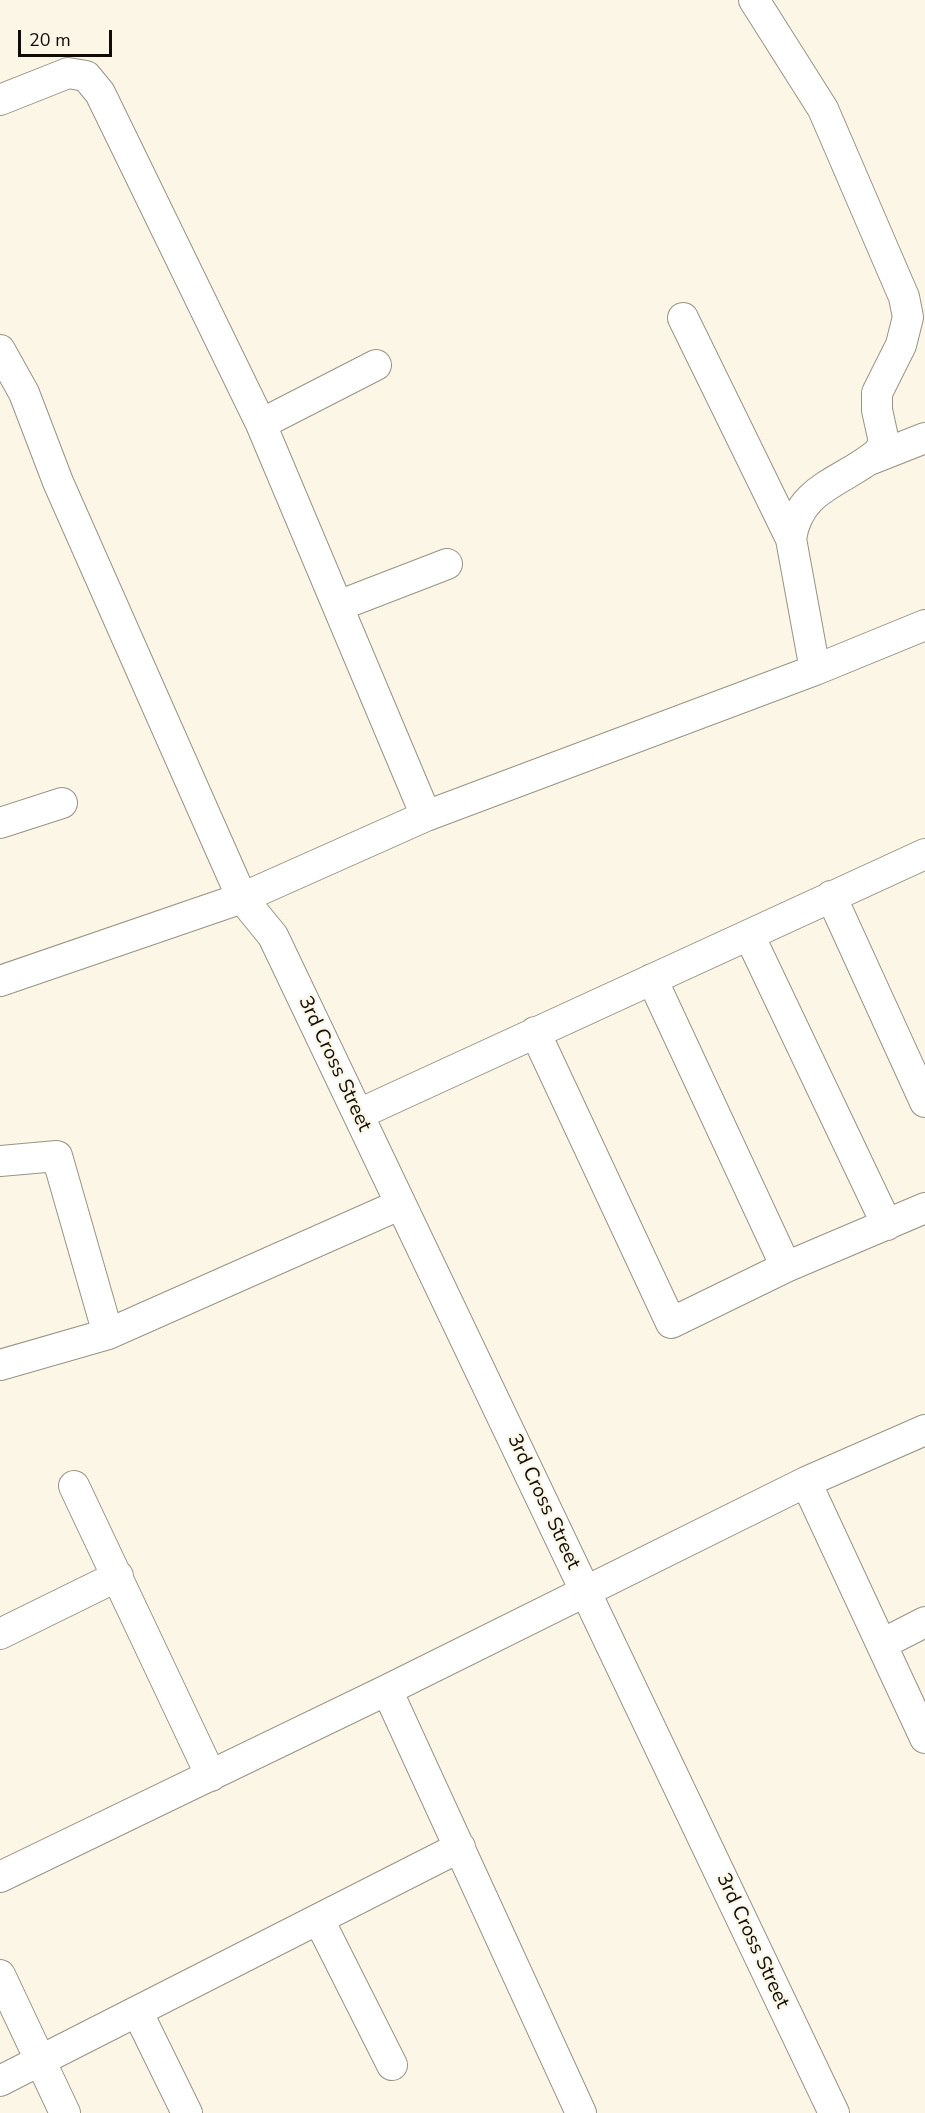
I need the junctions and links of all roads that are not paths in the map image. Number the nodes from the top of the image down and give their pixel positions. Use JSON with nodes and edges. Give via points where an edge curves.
{"nodes":[{"id":1,"x":754,"y":0,"type":"edge"},
{"id":2,"x":0,"y":100,"type":"edge"},
{"id":3,"x":683,"y":318,"type":"dead end"},
{"id":4,"x":0,"y":350,"type":"edge"},
{"id":5,"x":376,"y":365,"type":"dead end"},
{"id":6,"x":261,"y":424,"type":"junction"},
{"id":7,"x":925,"y":438,"type":"edge"},
{"id":8,"x":869,"y":460,"type":"junction"},
{"id":9,"x":791,"y":540,"type":"junction"},
{"id":10,"x":447,"y":564,"type":"dead end"},
{"id":11,"x":338,"y":606,"type":"junction"},
{"id":12,"x":925,"y":625,"type":"edge"},
{"id":13,"x":815,"y":670,"type":"junction"},
{"id":14,"x":62,"y":803,"type":"dead end"},
{"id":15,"x":426,"y":816,"type":"junction"},
{"id":16,"x":0,"y":823,"type":"edge"},
{"id":17,"x":925,"y":854,"type":"edge"},
{"id":18,"x":831,"y":896,"type":"junction"},
{"id":19,"x":242,"y":898,"type":"junction"},
{"id":20,"x":749,"y":935,"type":"junction"},
{"id":21,"x":652,"y":979,"type":"junction"},
{"id":22,"x":0,"y":981,"type":"edge"},
{"id":23,"x":535,"y":1032,"type":"junction"},
{"id":24,"x":925,"y":1102,"type":"edge"},
{"id":25,"x":359,"y":1114,"type":"junction"},
{"id":26,"x":0,"y":1161,"type":"edge"},
{"id":27,"x":399,"y":1205,"type":"junction"},
{"id":28,"x":925,"y":1208,"type":"edge"},
{"id":29,"x":886,"y":1225,"type":"junction"},
{"id":30,"x":786,"y":1267,"type":"junction"},
{"id":31,"x":108,"y":1335,"type":"junction"},
{"id":32,"x":0,"y":1365,"type":"edge"},
{"id":33,"x":925,"y":1430,"type":"edge"},
{"id":34,"x":806,"y":1482,"type":"junction"},
{"id":35,"x":74,"y":1486,"type":"dead end"},
{"id":36,"x":118,"y":1576,"type":"junction"},
{"id":37,"x":585,"y":1590,"type":"junction"},
{"id":38,"x":925,"y":1622,"type":"edge"},
{"id":39,"x":0,"y":1634,"type":"edge"},
{"id":40,"x":882,"y":1644,"type":"junction"},
{"id":41,"x":387,"y":1690,"type":"junction"},
{"id":42,"x":925,"y":1738,"type":"edge"},
{"id":43,"x":211,"y":1776,"type":"junction"},
{"id":44,"x":460,"y":1847,"type":"junction"},
{"id":45,"x":0,"y":1877,"type":"edge"},
{"id":46,"x":319,"y":1920,"type":"junction"},
{"id":47,"x":0,"y":1975,"type":"edge"},
{"id":48,"x":138,"y":2013,"type":"junction"},
{"id":49,"x":40,"y":2060,"type":"junction"},
{"id":50,"x":392,"y":2065,"type":"dead end"},
{"id":51,"x":0,"y":2081,"type":"edge"},
{"id":52,"x":66,"y":2113,"type":"edge"},
{"id":53,"x":187,"y":2113,"type":"edge"},
{"id":54,"x":581,"y":2113,"type":"edge"},
{"id":55,"x":834,"y":2113,"type":"edge"}],
"edges":[{"from":1,"to":8,"type":"street","via":[[823,109],[904,297],[908,316],[901,345],[877,393],[884,442]]},
{"from":2,"to":6,"type":"street","via":[[68,73],[86,76],[100,93]]},
{"from":3,"to":9,"type":"street"},
{"from":4,"to":19,"type":"street","name":"3rd Cross Street","via":[[24,393],[80,533]]},
{"from":5,"to":6,"type":"street"},
{"from":6,"to":11,"type":"street"},
{"from":7,"to":8,"type":"street"},
{"from":8,"to":9,"type":"street","via":[[811,497],[794,520]]},
{"from":9,"to":13,"type":"street"},
{"from":10,"to":11,"type":"street"},
{"from":11,"to":15,"type":"street"},
{"from":12,"to":13,"type":"street"},
{"from":13,"to":15,"type":"street"},
{"from":14,"to":16,"type":"street"},
{"from":15,"to":19,"type":"street"},
{"from":17,"to":18,"type":"street"},
{"from":18,"to":20,"type":"street"},
{"from":18,"to":24,"type":"street"},
{"from":19,"to":22,"type":"street"},
{"from":19,"to":25,"type":"street","name":"3rd Cross Street","via":[[273,936]]},
{"from":20,"to":21,"type":"street"},
{"from":20,"to":29,"type":"street"},
{"from":21,"to":23,"type":"street"},
{"from":21,"to":30,"type":"street"},
{"from":23,"to":25,"type":"street"},
{"from":23,"to":30,"type":"street","via":[[671,1323]]},
{"from":25,"to":27,"type":"street","name":"3rd Cross Street"},
{"from":26,"to":31,"type":"street","via":[[57,1156]]},
{"from":27,"to":31,"type":"street"},
{"from":27,"to":37,"type":"street","name":"3rd Cross Street"},
{"from":28,"to":29,"type":"street"},
{"from":29,"to":30,"type":"street"},
{"from":31,"to":32,"type":"street"},
{"from":33,"to":34,"type":"street"},
{"from":34,"to":37,"type":"street","via":[[705,1535]]},
{"from":34,"to":40,"type":"street"},
{"from":35,"to":36,"type":"street"},
{"from":36,"to":39,"type":"street"},
{"from":36,"to":43,"type":"street"},
{"from":37,"to":41,"type":"street"},
{"from":37,"to":55,"type":"street","name":"3rd Cross Street"},
{"from":38,"to":40,"type":"street"},
{"from":40,"to":42,"type":"street"},
{"from":41,"to":43,"type":"street"},
{"from":41,"to":44,"type":"street"},
{"from":43,"to":45,"type":"street"},
{"from":44,"to":46,"type":"street"},
{"from":44,"to":54,"type":"street"},
{"from":46,"to":48,"type":"street"},
{"from":46,"to":50,"type":"street"},
{"from":47,"to":49,"type":"street"},
{"from":48,"to":49,"type":"street"},
{"from":48,"to":53,"type":"street"},
{"from":49,"to":51,"type":"street"},
{"from":49,"to":52,"type":"street"}]}
